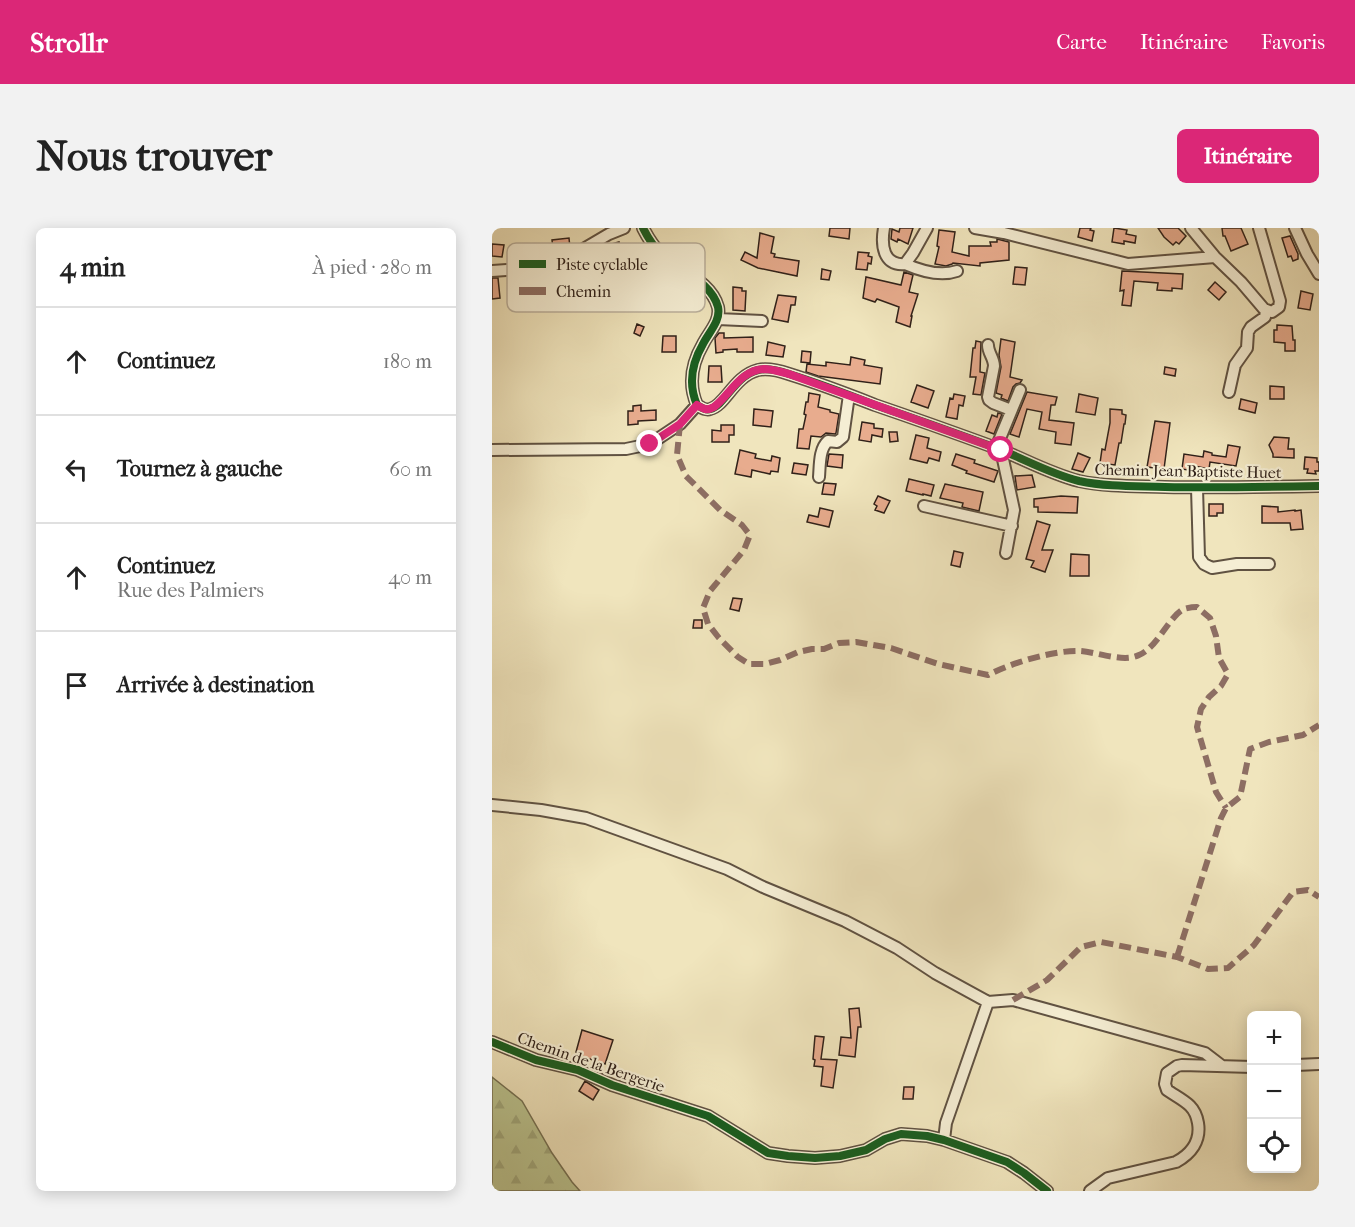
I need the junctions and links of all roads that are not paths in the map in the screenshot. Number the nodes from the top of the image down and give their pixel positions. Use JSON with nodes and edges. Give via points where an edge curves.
{"nodes":[{"id":1,"x":624,"y":228,"type":"edge"},
{"id":2,"x":643,"y":228,"type":"edge"},
{"id":3,"x":884,"y":228,"type":"edge"},
{"id":4,"x":927,"y":228,"type":"edge"},
{"id":5,"x":975,"y":228,"type":"edge"},
{"id":6,"x":1191,"y":228,"type":"edge"},
{"id":7,"x":1259,"y":228,"type":"edge"},
{"id":8,"x":1295,"y":228,"type":"edge"},
{"id":9,"x":594,"y":243,"type":"edge"},
{"id":10,"x":653,"y":243,"type":"edge"},
{"id":11,"x":1215,"y":257,"type":"junction"},
{"id":12,"x":905,"y":264,"type":"junction"},
{"id":13,"x":507,"y":270,"type":"edge"},
{"id":14,"x":492,"y":271,"type":"edge"},
{"id":15,"x":957,"y":271,"type":"dead end"},
{"id":16,"x":1319,"y":274,"type":"edge"},
{"id":17,"x":705,"y":287,"type":"edge"},
{"id":18,"x":1266,"y":310,"type":"junction"},
{"id":19,"x":718,"y":319,"type":"junction"},
{"id":20,"x":762,"y":321,"type":"dead end"},
{"id":21,"x":988,"y":345,"type":"dead end"},
{"id":22,"x":1020,"y":390,"type":"dead end"},
{"id":23,"x":1229,"y":393,"type":"dead end"},
{"id":24,"x":849,"y":395,"type":"junction"},
{"id":25,"x":697,"y":405,"type":"junction"},
{"id":26,"x":1011,"y":410,"type":"junction"},
{"id":27,"x":999,"y":449,"type":"junction"},
{"id":28,"x":492,"y":450,"type":"edge"},
{"id":29,"x":819,"y":477,"type":"dead end"},
{"id":30,"x":1319,"y":486,"type":"edge"},
{"id":31,"x":1197,"y":488,"type":"junction"},
{"id":32,"x":924,"y":506,"type":"dead end"},
{"id":33,"x":1011,"y":526,"type":"junction"},
{"id":34,"x":1006,"y":553,"type":"dead end"},
{"id":35,"x":1269,"y":564,"type":"dead end"},
{"id":36,"x":492,"y":805,"type":"edge"},
{"id":37,"x":988,"y":1002,"type":"junction"},
{"id":38,"x":492,"y":1042,"type":"edge"},
{"id":39,"x":1319,"y":1064,"type":"edge"},
{"id":40,"x":1301,"y":1065,"type":"edge"},
{"id":41,"x":1222,"y":1066,"type":"junction"},
{"id":42,"x":1247,"y":1067,"type":"edge"},
{"id":43,"x":944,"y":1140,"type":"junction"},
{"id":44,"x":1047,"y":1191,"type":"edge"},
{"id":45,"x":1090,"y":1191,"type":"edge"}],
"edges":[{"from":1,"to":9,"type":"street"},
{"from":2,"to":10,"type":"street"},
{"from":3,"to":12,"type":"street","via":[[886,256]]},
{"from":4,"to":12,"type":"street"},
{"from":5,"to":11,"type":"street","via":[[1128,264]]},
{"from":6,"to":11,"type":"street"},
{"from":7,"to":18,"type":"street","via":[[1280,301],[1277,309]]},
{"from":8,"to":16,"type":"street"},
{"from":11,"to":18,"type":"street"},
{"from":12,"to":15,"type":"street","via":[[921,271]]},
{"from":13,"to":14,"type":"street"},
{"from":17,"to":19,"type":"street","via":[[717,303]]},
{"from":18,"to":23,"type":"street","via":[[1265,317],[1248,332],[1247,348],[1235,364]]},
{"from":19,"to":20,"type":"street"},
{"from":19,"to":25,"type":"street","via":[[693,369],[691,382]]},
{"from":21,"to":26,"type":"street","via":[[994,361],[989,400]]},
{"from":22,"to":26,"type":"street"},
{"from":24,"to":25,"type":"street","name":"Chemin Jean Baptiste Huet","via":[[764,369],[739,380],[709,410]]},
{"from":24,"to":27,"type":"street","name":"Chemin Jean Baptiste Huet"},
{"from":24,"to":29,"type":"street","via":[[843,437],[824,444]]},
{"from":25,"to":28,"type":"street","via":[[680,424],[642,446]]},
{"from":26,"to":27,"type":"street"},
{"from":27,"to":31,"type":"street","name":"Chemin Jean Baptiste Huet","via":[[1084,482]]},
{"from":27,"to":33,"type":"street","via":[[1013,504]]},
{"from":30,"to":31,"type":"street","name":"Chemin Jean Baptiste Huet"},
{"from":31,"to":35,"type":"street","via":[[1200,557],[1204,564],[1212,568]]},
{"from":32,"to":33,"type":"street"},
{"from":33,"to":34,"type":"street"},
{"from":36,"to":37,"type":"street","via":[[586,818],[727,869],[845,921]]},
{"from":37,"to":41,"type":"street","via":[[1013,1000],[1194,1049]]},
{"from":37,"to":43,"type":"street","via":[[946,1123]]},
{"from":38,"to":43,"type":"street","name":"Chemin de la Bergerie","via":[[708,1116],[768,1153],[814,1158],[840,1156],[866,1150],[901,1134]]},
{"from":39,"to":40,"type":"street"},
{"from":41,"to":42,"type":"street"},
{"from":41,"to":45,"type":"street","via":[[1177,1066],[1165,1078],[1167,1090],[1192,1107],[1197,1117],[1197,1139],[1186,1157],[1108,1178]]},
{"from":43,"to":44,"type":"street","name":"Chemin de la Bergerie","via":[[1006,1162]]}]}
